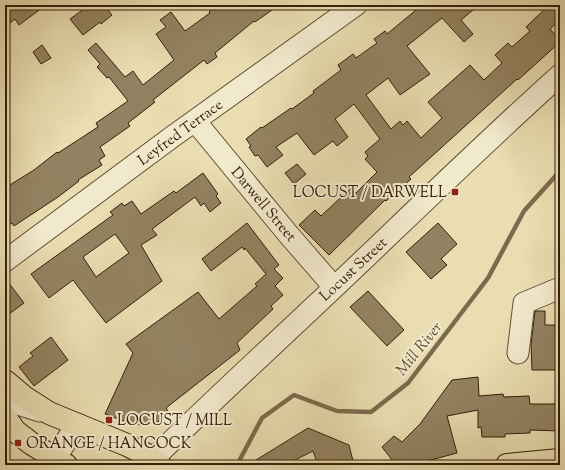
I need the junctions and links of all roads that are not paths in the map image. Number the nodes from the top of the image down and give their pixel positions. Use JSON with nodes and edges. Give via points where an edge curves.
{"nodes":[{"id":1,"x":356,"y":5,"type":"edge"},
{"id":2,"x":560,"y":75,"type":"edge"},
{"id":3,"x":195,"y":121,"type":"junction"},
{"id":4,"x":5,"y":261,"type":"edge"},
{"id":5,"x":334,"y":287,"type":"junction"},
{"id":6,"x":560,"y":288,"type":"edge"},
{"id":7,"x":518,"y":353,"type":"dead end"},
{"id":8,"x":5,"y":381,"type":"edge"},
{"id":9,"x":5,"y":400,"type":"edge"},
{"id":10,"x":49,"y":413,"type":"junction"},
{"id":11,"x":8,"y":424,"type":"edge"},
{"id":12,"x":77,"y":424,"type":"junction"},
{"id":13,"x":560,"y":460,"type":"edge"},
{"id":14,"x":57,"y":463,"type":"edge"},
{"id":15,"x":153,"y":463,"type":"edge"},
{"id":16,"x":508,"y":465,"type":"edge"}],
"edges":[{"from":1,"to":3,"type":"street","name":"Leyfred Terrace"},
{"from":2,"to":5,"type":"street","name":"Locust Street","via":[[512,117]]},
{"from":3,"to":4,"type":"street","name":"Leyfred Terrace"},
{"from":3,"to":5,"type":"street","name":"Darwell Street"},
{"from":5,"to":15,"type":"street","name":"Locust Street","via":[[196,416]]},
{"from":6,"to":7,"type":"street","via":[[524,303]]},
{"from":8,"to":10,"type":"main road"},
{"from":9,"to":10,"type":"street"},
{"from":10,"to":12,"type":"main road"},
{"from":11,"to":14,"type":"main road"},
{"from":12,"to":14,"type":"street"},
{"from":12,"to":15,"type":"main road","via":[[128,445],[147,455]]},
{"from":13,"to":16,"type":"main road"}]}
